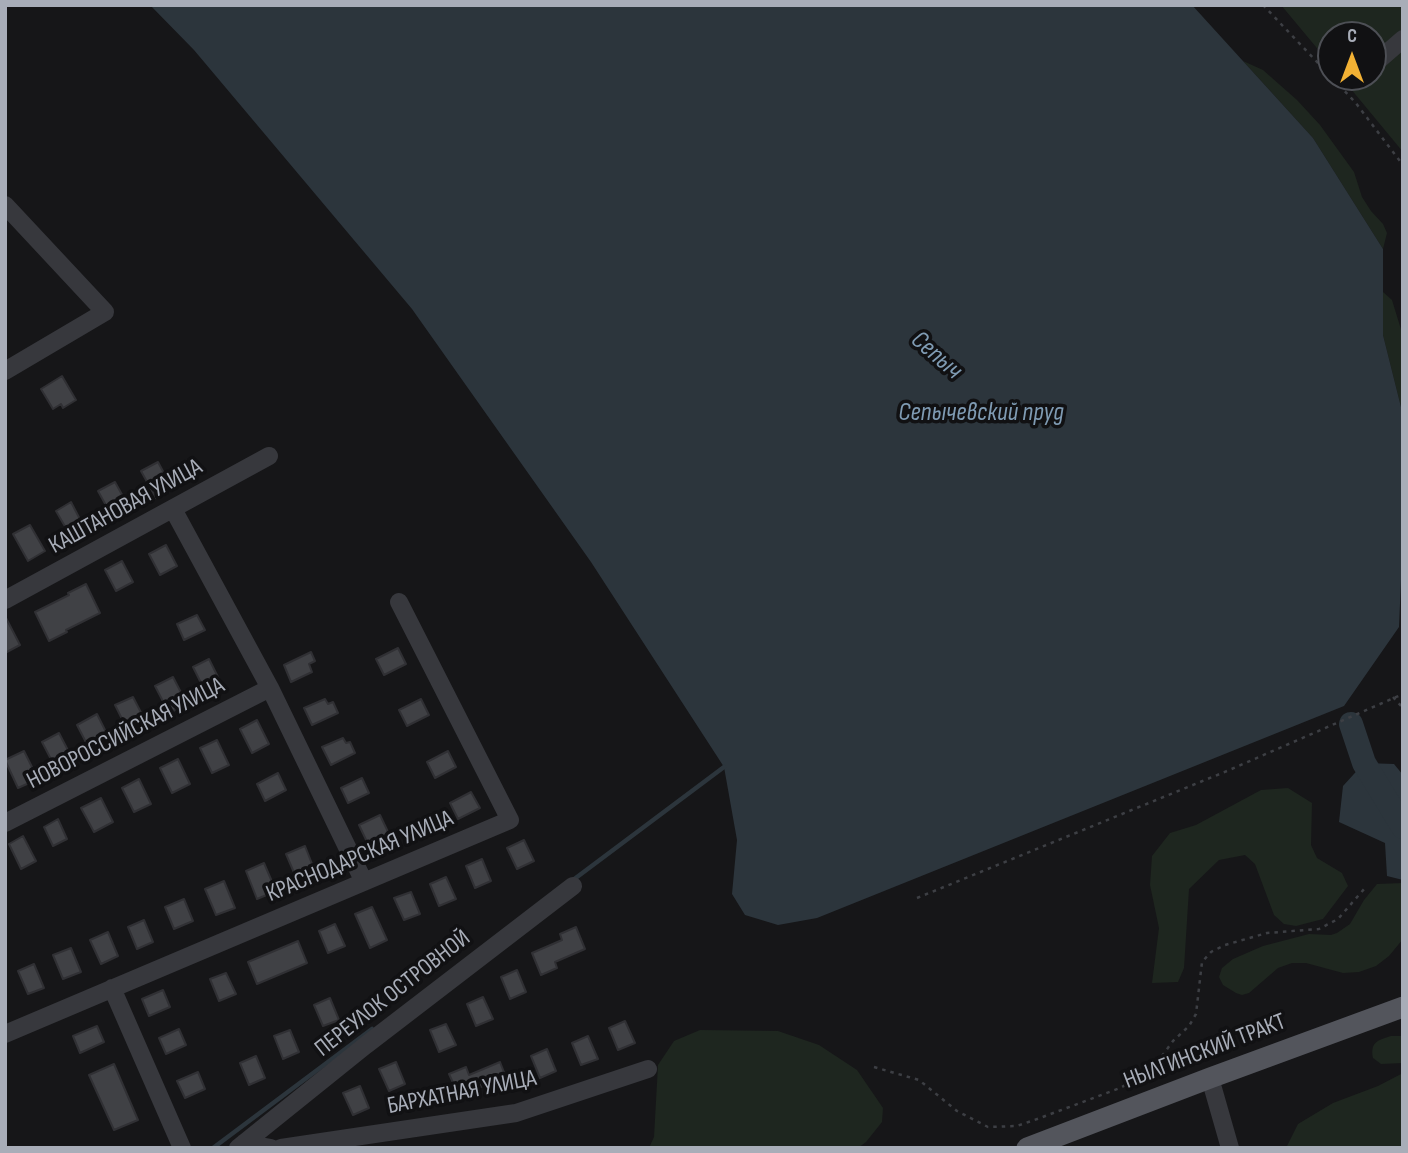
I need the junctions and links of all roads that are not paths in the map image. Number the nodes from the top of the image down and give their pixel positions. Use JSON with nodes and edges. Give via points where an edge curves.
{"nodes":[{"id":1,"x":1403,"y":39,"type":"edge"},
{"id":2,"x":1387,"y":53,"type":"edge"},
{"id":3,"x":5,"y":205,"type":"edge"},
{"id":4,"x":5,"y":370,"type":"edge"},
{"id":5,"x":270,"y":456,"type":"dead end"},
{"id":6,"x":173,"y":509,"type":"junction"},
{"id":7,"x":5,"y":600,"type":"edge"},
{"id":8,"x":399,"y":603,"type":"dead end"},
{"id":9,"x":270,"y":688,"type":"junction"},
{"id":10,"x":5,"y":823,"type":"edge"},
{"id":11,"x":364,"y":882,"type":"junction"},
{"id":12,"x":573,"y":886,"type":"dead end"},
{"id":13,"x":112,"y":988,"type":"junction"},
{"id":14,"x":1403,"y":1007,"type":"edge"},
{"id":15,"x":5,"y":1034,"type":"edge"},
{"id":16,"x":648,"y":1069,"type":"dead end"},
{"id":17,"x":1210,"y":1078,"type":"junction"},
{"id":18,"x":241,"y":1145,"type":"edge"},
{"id":19,"x":1229,"y":1147,"type":"edge"},
{"id":20,"x":182,"y":1148,"type":"edge"},
{"id":21,"x":271,"y":1148,"type":"edge"},
{"id":22,"x":281,"y":1148,"type":"edge"},
{"id":23,"x":1027,"y":1148,"type":"edge"}],
"edges":[{"from":1,"to":2,"type":"street"},
{"from":3,"to":4,"type":"street","via":[[105,312]]},
{"from":5,"to":6,"type":"street","name":"КАШТАНОВАЯ УЛИЦА"},
{"from":6,"to":7,"type":"street","name":"КАШТАНОВАЯ УЛИЦА"},
{"from":6,"to":9,"type":"street"},
{"from":8,"to":11,"type":"street","name":"КРАСНОДАРСКАЯ УЛИЦА","via":[[510,820]]},
{"from":9,"to":10,"type":"street","name":"НОВОРОССИЙСКАЯ УЛИЦА"},
{"from":9,"to":11,"type":"street"},
{"from":11,"to":13,"type":"street","name":"КРАСНОДАРСКАЯ УЛИЦА"},
{"from":12,"to":18,"type":"street","name":"ПЕРЕУЛОК ОСТРОВНОЙ"},
{"from":13,"to":15,"type":"street","name":"КРАСНОДАРСКАЯ УЛИЦА"},
{"from":13,"to":20,"type":"street"},
{"from":14,"to":17,"type":"main road","name":"НЫЛГИНСКИЙ ТРАКТ"},
{"from":16,"to":22,"type":"street","name":"БАРХАТНАЯ УЛИЦА","via":[[516,1112]]},
{"from":17,"to":19,"type":"street"},
{"from":17,"to":23,"type":"main road","name":"НЫЛГИНСКИЙ ТРАКТ"},
{"from":18,"to":21,"type":"street"}]}
